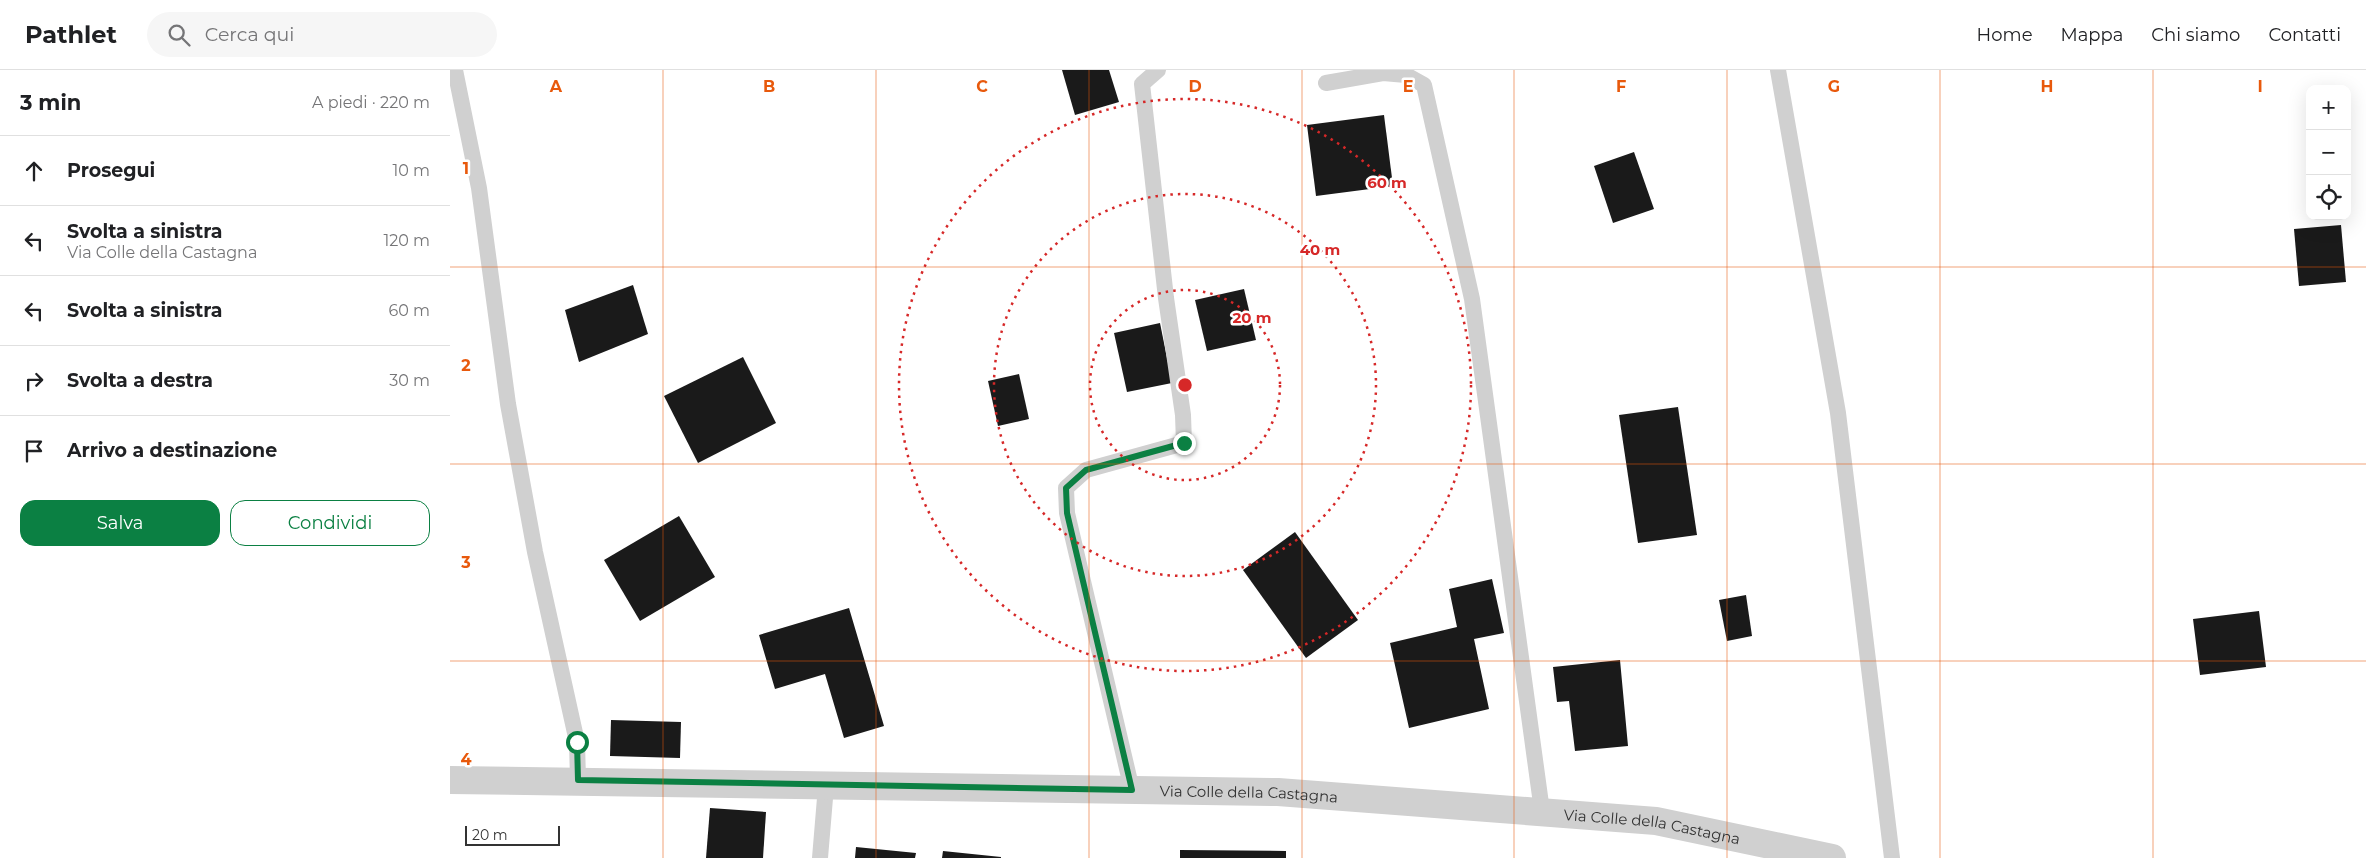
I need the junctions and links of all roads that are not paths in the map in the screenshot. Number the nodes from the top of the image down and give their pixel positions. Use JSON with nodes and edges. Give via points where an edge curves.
{"nodes":[{"id":1,"x":456,"y":70,"type":"edge"},
{"id":2,"x":1158,"y":70,"type":"edge"},
{"id":3,"x":1778,"y":70,"type":"edge"},
{"id":4,"x":1326,"y":83,"type":"dead end"},
{"id":5,"x":450,"y":780,"type":"edge"},
{"id":6,"x":578,"y":780,"type":"junction"},
{"id":7,"x":826,"y":786,"type":"junction"},
{"id":8,"x":1132,"y":790,"type":"junction"},
{"id":9,"x":1542,"y":811,"type":"junction"},
{"id":10,"x":820,"y":858,"type":"edge"},
{"id":11,"x":1832,"y":858,"type":"edge"},
{"id":12,"x":1892,"y":858,"type":"edge"}],
"edges":[{"from":1,"to":6,"type":"lane","via":[[480,188],[508,404],[535,552],[577,742]]},
{"from":2,"to":8,"type":"lane","via":[[1142,84],[1184,443],[1086,470],[1066,488],[1067,513]]},
{"from":3,"to":12,"type":"lane","via":[[1838,413]]},
{"from":4,"to":9,"type":"lane","via":[[1383,73],[1406,76],[1424,85],[1472,298]]},
{"from":5,"to":6,"type":"street","name":"Via Colle della Castagna"},
{"from":6,"to":7,"type":"street","name":"Via Colle della Castagna"},
{"from":7,"to":8,"type":"street","name":"Via Colle della Castagna"},
{"from":7,"to":10,"type":"lane"},
{"from":8,"to":9,"type":"street","name":"Via Colle della Castagna","via":[[1278,792]]},
{"from":9,"to":11,"type":"street","name":"Via Colle della Castagna","via":[[1656,821]]}]}
